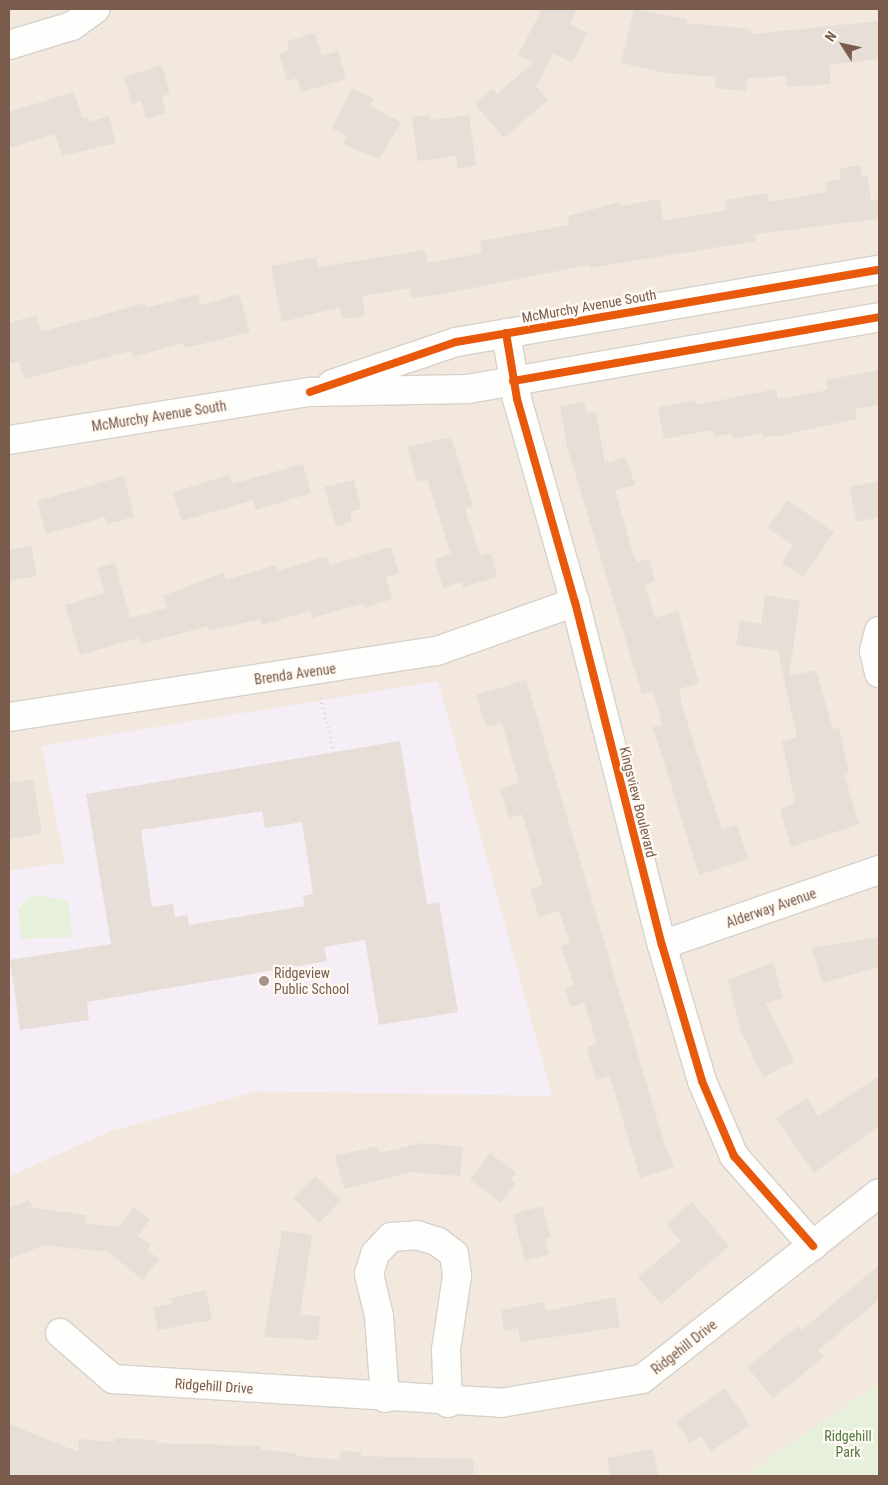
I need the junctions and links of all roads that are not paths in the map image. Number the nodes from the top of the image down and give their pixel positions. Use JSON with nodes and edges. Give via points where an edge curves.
{"nodes":[{"id":1,"x":94,"y":9,"type":"edge"},
{"id":2,"x":9,"y":45,"type":"edge"},
{"id":3,"x":879,"y":270,"type":"edge"},
{"id":4,"x":879,"y":317,"type":"edge"},
{"id":5,"x":506,"y":333,"type":"junction"},
{"id":6,"x":513,"y":381,"type":"junction"},
{"id":7,"x":310,"y":392,"type":"junction"},
{"id":8,"x":9,"y":440,"type":"edge"},
{"id":9,"x":575,"y":602,"type":"junction"},
{"id":10,"x":879,"y":631,"type":"edge"},
{"id":11,"x":879,"y":673,"type":"edge"},
{"id":12,"x":9,"y":718,"type":"edge"},
{"id":13,"x":879,"y":870,"type":"edge"},
{"id":14,"x":662,"y":946,"type":"junction"},
{"id":15,"x":879,"y":1193,"type":"edge"},
{"id":16,"x":813,"y":1246,"type":"junction"},
{"id":17,"x":60,"y":1333,"type":"dead end"},
{"id":18,"x":385,"y":1398,"type":"junction"},
{"id":19,"x":448,"y":1403,"type":"junction"}],
"edges":[{"from":1,"to":2,"type":"street","via":[[72,26]]},
{"from":3,"to":5,"type":"street","name":"McMurchy Avenue South"},
{"from":4,"to":6,"type":"street","name":"McMurchy Avenue South"},
{"from":5,"to":6,"type":"street","name":"Kingsview Boulevard"},
{"from":5,"to":7,"type":"street","name":"McMurchy Avenue South","via":[[448,344]]},
{"from":6,"to":7,"type":"street","name":"McMurchy Avenue South","via":[[458,390]]},
{"from":6,"to":9,"type":"street","name":"Kingsview Boulevard"},
{"from":7,"to":8,"type":"street","name":"McMurchy Avenue South"},
{"from":9,"to":12,"type":"street","name":"Brenda Avenue","via":[[437,652]]},
{"from":9,"to":14,"type":"street","name":"Kingsview Boulevard"},
{"from":10,"to":11,"type":"street","via":[[874,651]]},
{"from":13,"to":14,"type":"street","name":"Alderway Avenue"},
{"from":14,"to":16,"type":"street","name":"Kingsview Boulevard","via":[[702,1081],[734,1156]]},
{"from":15,"to":16,"type":"street","name":"Ridgehill Drive"},
{"from":16,"to":19,"type":"street","name":"Ridgehill Drive","via":[[642,1379],[501,1403]]},
{"from":17,"to":18,"type":"street","name":"Ridgehill Drive","via":[[113,1379]]},
{"from":18,"to":19,"type":"street","name":"Ridgehill Drive"},
{"from":18,"to":19,"type":"street","via":[[379,1316],[369,1274],[375,1254],[391,1238],[417,1235],[438,1242],[454,1254],[457,1276],[446,1350]]}]}
